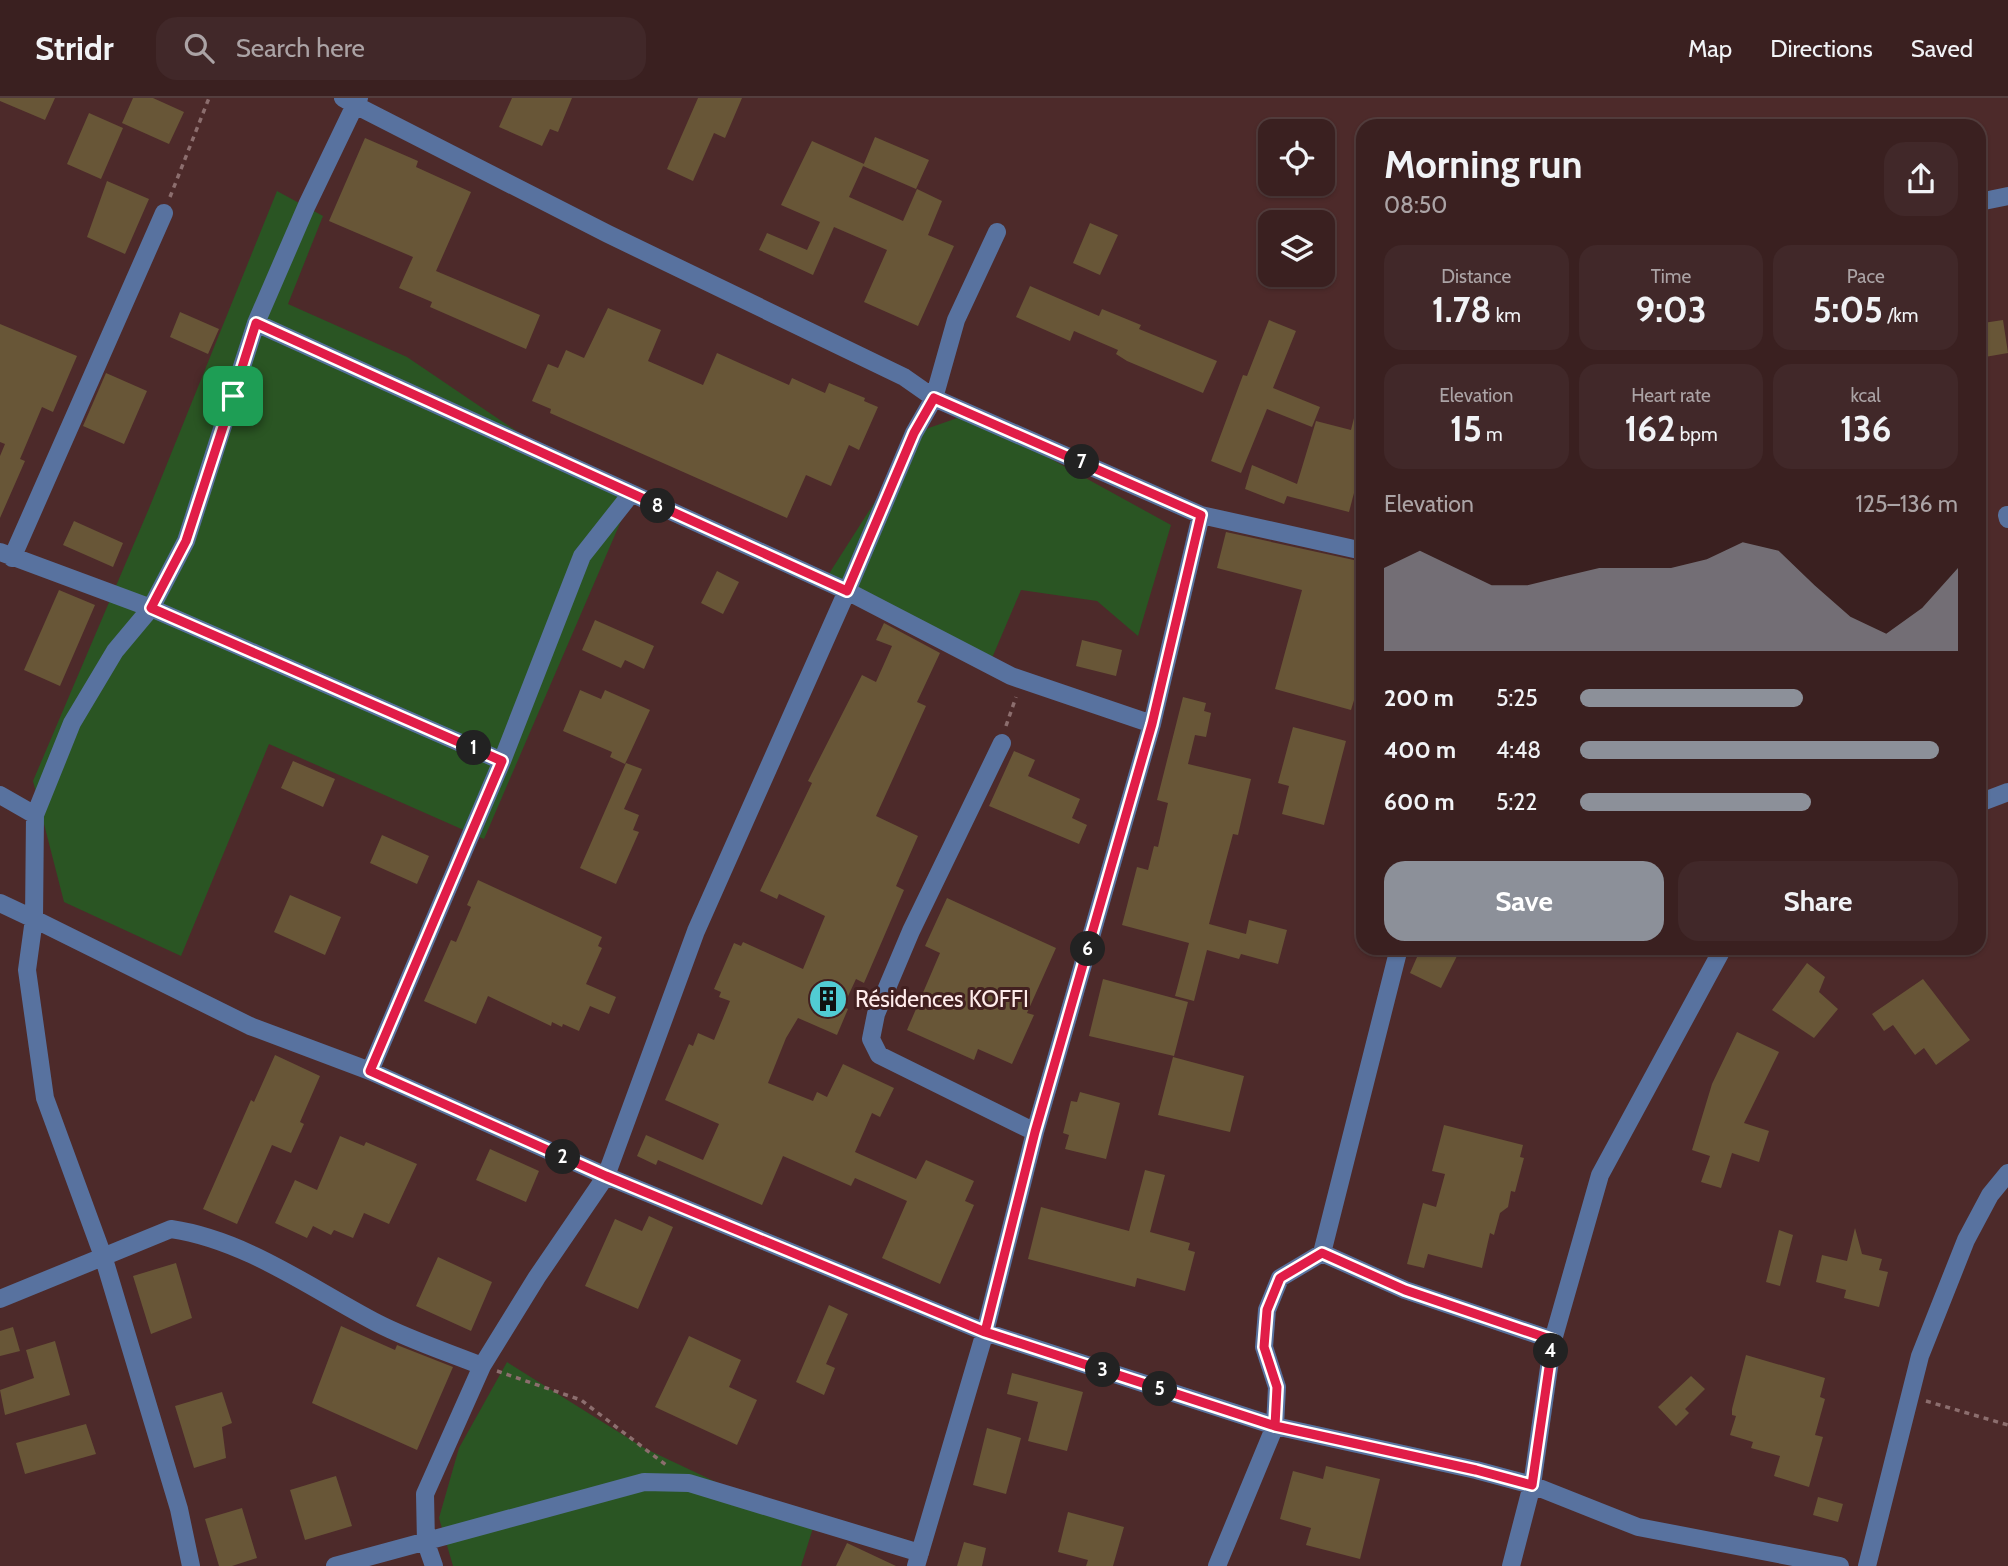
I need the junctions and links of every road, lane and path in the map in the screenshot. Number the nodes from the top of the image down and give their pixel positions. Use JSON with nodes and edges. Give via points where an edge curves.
{"nodes":[{"id":1,"x":209,"y":98,"type":"edge"},
{"id":2,"x":352,"y":100,"type":"edge"},
{"id":3,"x":2008,"y":196,"type":"edge"},
{"id":4,"x":1986,"y":201,"type":"edge"},
{"id":5,"x":164,"y":213,"type":"joint"},
{"id":6,"x":997,"y":232,"type":"dead end"},
{"id":7,"x":256,"y":323,"type":"junction"},
{"id":8,"x":934,"y":398,"type":"junction"},
{"id":9,"x":631,"y":494,"type":"junction"},
{"id":10,"x":1201,"y":515,"type":"junction"},
{"id":11,"x":1356,"y":549,"type":"edge"},
{"id":12,"x":6,"y":555,"type":"edge"},
{"id":13,"x":847,"y":591,"type":"junction"},
{"id":14,"x":151,"y":608,"type":"junction"},
{"id":15,"x":1024,"y":679,"type":"junction"},
{"id":16,"x":1152,"y":724,"type":"junction"},
{"id":17,"x":1002,"y":743,"type":"joint"},
{"id":18,"x":502,"y":761,"type":"junction"},
{"id":19,"x":2008,"y":792,"type":"edge"},
{"id":20,"x":0,"y":795,"type":"edge"},
{"id":21,"x":1986,"y":800,"type":"edge"},
{"id":22,"x":35,"y":815,"type":"junction"},
{"id":23,"x":0,"y":903,"type":"edge"},
{"id":24,"x":34,"y":919,"type":"junction"},
{"id":25,"x":1397,"y":955,"type":"edge"},
{"id":26,"x":1719,"y":955,"type":"edge"},
{"id":27,"x":370,"y":1071,"type":"junction"},
{"id":28,"x":1035,"y":1132,"type":"junction"},
{"id":29,"x":2008,"y":1173,"type":"edge"},
{"id":30,"x":606,"y":1176,"type":"junction"},
{"id":31,"x":1322,"y":1253,"type":"junction"},
{"id":32,"x":104,"y":1259,"type":"junction"},
{"id":33,"x":0,"y":1299,"type":"edge"},
{"id":34,"x":985,"y":1332,"type":"junction"},
{"id":35,"x":1553,"y":1340,"type":"junction"},
{"id":36,"x":482,"y":1366,"type":"junction"},
{"id":37,"x":1910,"y":1397,"type":"junction"},
{"id":38,"x":2008,"y":1425,"type":"edge"},
{"id":39,"x":1275,"y":1426,"type":"junction"},
{"id":40,"x":689,"y":1483,"type":"junction"},
{"id":41,"x":1532,"y":1485,"type":"junction"},
{"id":42,"x":426,"y":1543,"type":"junction"},
{"id":43,"x":918,"y":1560,"type":"edge"},
{"id":44,"x":191,"y":1566,"type":"edge"},
{"id":45,"x":335,"y":1566,"type":"edge"},
{"id":46,"x":433,"y":1566,"type":"edge"},
{"id":47,"x":1217,"y":1566,"type":"edge"},
{"id":48,"x":1511,"y":1566,"type":"edge"},
{"id":49,"x":1840,"y":1566,"type":"edge"},
{"id":50,"x":1867,"y":1566,"type":"edge"}],
"edges":[{"from":1,"to":5,"type":"path"},
{"from":2,"to":7,"type":"street"},
{"from":2,"to":8,"type":"street","via":[[608,234],[904,377]]},
{"from":3,"to":4,"type":"street"},
{"from":5,"to":12,"type":"street"},
{"from":6,"to":8,"type":"street","via":[[956,320]]},
{"from":7,"to":9,"type":"street"},
{"from":7,"to":14,"type":"street","via":[[186,541]]},
{"from":8,"to":10,"type":"street"},
{"from":8,"to":13,"type":"street","via":[[914,433]]},
{"from":9,"to":13,"type":"street"},
{"from":9,"to":18,"type":"street","via":[[582,556]]},
{"from":10,"to":11,"type":"street"},
{"from":10,"to":16,"type":"street"},
{"from":12,"to":14,"type":"street"},
{"from":13,"to":15,"type":"street"},
{"from":13,"to":30,"type":"street","via":[[696,931]]},
{"from":14,"to":18,"type":"street"},
{"from":14,"to":22,"type":"street","via":[[115,651],[72,723]]},
{"from":15,"to":16,"type":"street"},
{"from":15,"to":17,"type":"path"},
{"from":16,"to":28,"type":"street"},
{"from":17,"to":28,"type":"street","via":[[911,931],[876,1014],[871,1039],[879,1055]]},
{"from":18,"to":27,"type":"street"},
{"from":19,"to":21,"type":"street"},
{"from":20,"to":22,"type":"street"},
{"from":22,"to":24,"type":"street"},
{"from":23,"to":24,"type":"street"},
{"from":24,"to":27,"type":"street","via":[[250,1026]]},
{"from":24,"to":32,"type":"street","via":[[27,970],[45,1098]]},
{"from":25,"to":31,"type":"street"},
{"from":26,"to":35,"type":"street","via":[[1600,1175]]},
{"from":27,"to":30,"type":"street"},
{"from":28,"to":34,"type":"street"},
{"from":29,"to":37,"type":"street","via":[[1990,1195],[1966,1240],[1920,1356]]},
{"from":30,"to":34,"type":"street"},
{"from":30,"to":36,"type":"street"},
{"from":31,"to":35,"type":"street","via":[[1405,1290]]},
{"from":31,"to":39,"type":"street","via":[[1280,1278],[1267,1310],[1264,1347],[1277,1387]]},
{"from":32,"to":33,"type":"street"},
{"from":32,"to":36,"type":"street","via":[[171,1229],[193,1233],[317,1287],[378,1324]]},
{"from":32,"to":44,"type":"street","via":[[173,1485]]},
{"from":34,"to":39,"type":"street"},
{"from":34,"to":43,"type":"street"},
{"from":35,"to":41,"type":"street"},
{"from":36,"to":40,"type":"path","via":[[581,1400]]},
{"from":36,"to":42,"type":"street","via":[[425,1494]]},
{"from":37,"to":38,"type":"path"},
{"from":37,"to":50,"type":"street"},
{"from":39,"to":41,"type":"street"},
{"from":39,"to":47,"type":"street"},
{"from":40,"to":42,"type":"street","via":[[644,1482]]},
{"from":40,"to":43,"type":"street"},
{"from":41,"to":48,"type":"street"},
{"from":41,"to":49,"type":"street","via":[[1639,1527]]},
{"from":42,"to":45,"type":"street"},
{"from":42,"to":46,"type":"street"}]}
